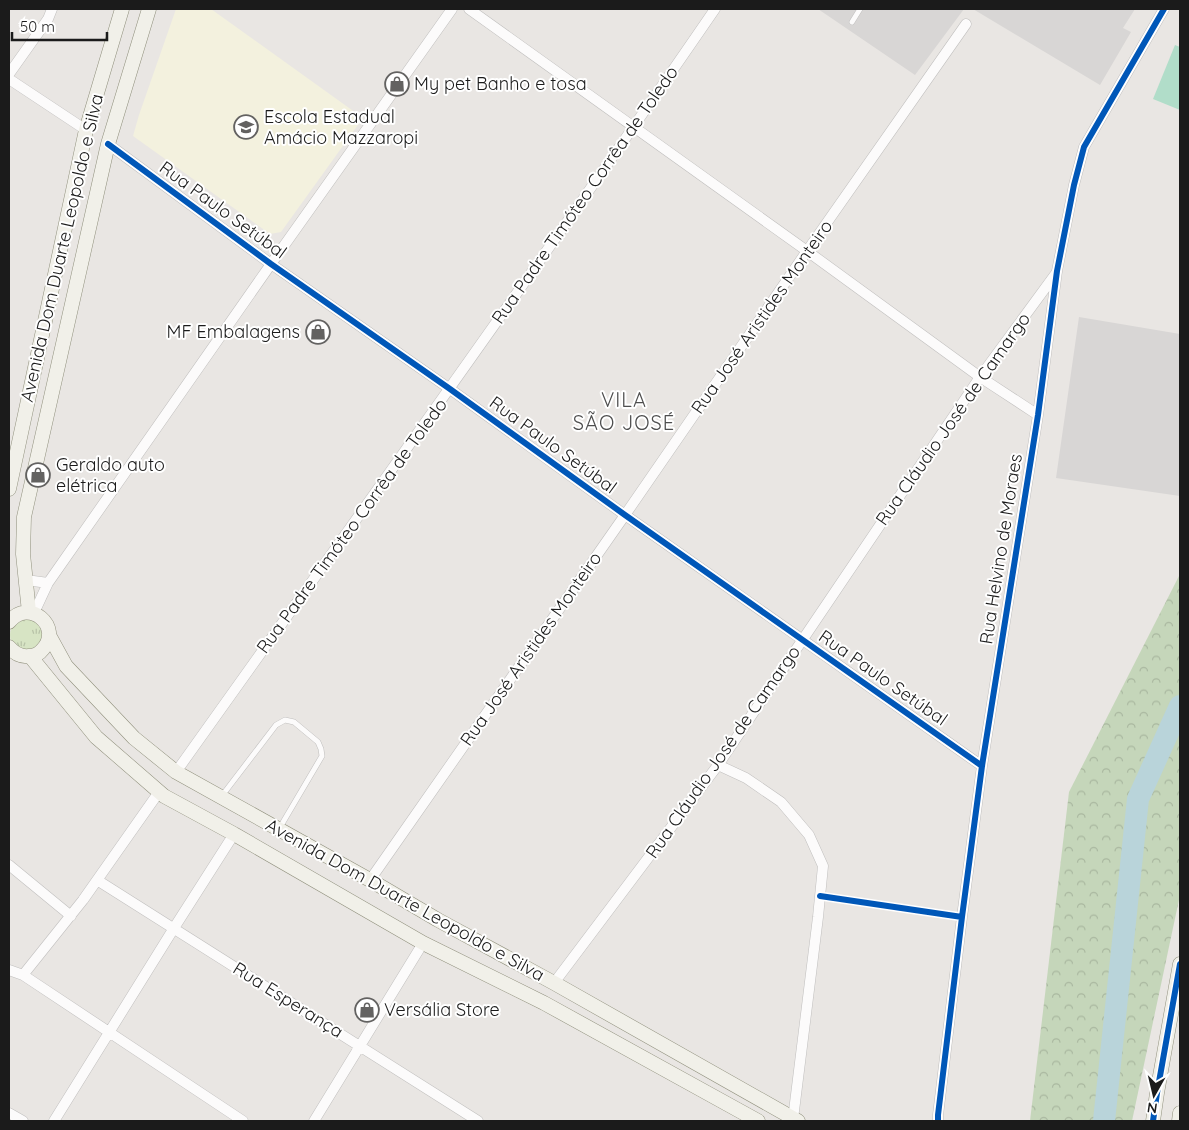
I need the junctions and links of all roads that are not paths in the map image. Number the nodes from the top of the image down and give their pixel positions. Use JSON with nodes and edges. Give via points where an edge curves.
{"nodes":[{"id":1,"x":52,"y":9,"type":"edge"},
{"id":2,"x":122,"y":9,"type":"edge"},
{"id":3,"x":149,"y":9,"type":"edge"},
{"id":4,"x":452,"y":9,"type":"edge"},
{"id":5,"x":469,"y":9,"type":"edge"},
{"id":6,"x":715,"y":9,"type":"edge"},
{"id":7,"x":860,"y":9,"type":"edge"},
{"id":8,"x":1164,"y":9,"type":"edge"},
{"id":9,"x":852,"y":22,"type":"dead end"},
{"id":10,"x":966,"y":24,"type":"dead end"},
{"id":11,"x":9,"y":74,"type":"edge"},
{"id":12,"x":9,"y":79,"type":"edge"},
{"id":13,"x":634,"y":127,"type":"junction"},
{"id":14,"x":86,"y":130,"type":"junction"},
{"id":15,"x":108,"y":144,"type":"junction"},
{"id":16,"x":64,"y":230,"type":"junction"},
{"id":17,"x":87,"y":235,"type":"junction"},
{"id":18,"x":807,"y":251,"type":"junction"},
{"id":19,"x":271,"y":264,"type":"junction"},
{"id":20,"x":1058,"y":271,"type":"junction"},
{"id":21,"x":980,"y":377,"type":"junction"},
{"id":22,"x":450,"y":389,"type":"junction"},
{"id":23,"x":1038,"y":415,"type":"junction"},
{"id":24,"x":9,"y":489,"type":"edge"},
{"id":25,"x":625,"y":515,"type":"junction"},
{"id":26,"x":26,"y":580,"type":"junction"},
{"id":27,"x":48,"y":583,"type":"junction"},
{"id":28,"x":32,"y":613,"type":"junction"},
{"id":29,"x":9,"y":622,"type":"edge"},
{"id":30,"x":49,"y":635,"type":"junction"},
{"id":31,"x":802,"y":639,"type":"junction"},
{"id":32,"x":9,"y":647,"type":"edge"},
{"id":33,"x":26,"y":656,"type":"junction"},
{"id":34,"x":9,"y":662,"type":"edge"},
{"id":35,"x":718,"y":765,"type":"junction"},
{"id":36,"x":982,"y":766,"type":"junction"},
{"id":37,"x":176,"y":772,"type":"junction"},
{"id":38,"x":159,"y":792,"type":"junction"},
{"id":39,"x":221,"y":797,"type":"junction"},
{"id":40,"x":278,"y":830,"type":"junction"},
{"id":41,"x":234,"y":834,"type":"junction"},
{"id":42,"x":9,"y":864,"type":"edge"},
{"id":43,"x":97,"y":880,"type":"junction"},
{"id":44,"x":370,"y":880,"type":"junction"},
{"id":45,"x":820,"y":896,"type":"junction"},
{"id":46,"x":71,"y":916,"type":"junction"},
{"id":47,"x":962,"y":917,"type":"junction"},
{"id":48,"x":174,"y":928,"type":"junction"},
{"id":49,"x":423,"y":943,"type":"junction"},
{"id":50,"x":1180,"y":964,"type":"edge"},
{"id":51,"x":9,"y":970,"type":"edge"},
{"id":52,"x":23,"y":975,"type":"junction"},
{"id":53,"x":554,"y":983,"type":"junction"},
{"id":54,"x":544,"y":1003,"type":"junction"},
{"id":55,"x":110,"y":1032,"type":"junction"},
{"id":56,"x":360,"y":1046,"type":"junction"},
{"id":57,"x":9,"y":1112,"type":"edge"},
{"id":58,"x":1180,"y":1113,"type":"edge"},
{"id":59,"x":938,"y":1119,"type":"edge"},
{"id":60,"x":794,"y":1120,"type":"edge"},
{"id":61,"x":23,"y":1121,"type":"edge"},
{"id":62,"x":54,"y":1121,"type":"edge"},
{"id":63,"x":243,"y":1121,"type":"edge"},
{"id":64,"x":314,"y":1121,"type":"edge"},
{"id":65,"x":478,"y":1121,"type":"edge"},
{"id":66,"x":758,"y":1121,"type":"edge"},
{"id":67,"x":1153,"y":1121,"type":"edge"},
{"id":68,"x":1179,"y":1121,"type":"edge"}],
"edges":[{"from":1,"to":11,"type":"street"},
{"from":2,"to":14,"type":"main road","name":"Avenida Dom Duarte Leopoldo e Silva"},
{"from":3,"to":15,"type":"main road","name":"Avenida Dom Duarte Leopoldo e Silva"},
{"from":4,"to":19,"type":"street"},
{"from":5,"to":13,"type":"street"},
{"from":6,"to":13,"type":"street","name":"Rua Padre Timóteo Corrêa de Toledo"},
{"from":7,"to":9,"type":"lane"},
{"from":8,"to":20,"type":"street","name":"Rua Helvino de Moraes","via":[[1084,147]]},
{"from":10,"to":18,"type":"street","name":"Rua José Aristides Monteiro"},
{"from":12,"to":14,"type":"street"},
{"from":13,"to":18,"type":"street"},
{"from":13,"to":22,"type":"street","name":"Rua Padre Timóteo Corrêa de Toledo"},
{"from":14,"to":16,"type":"main road","name":"Avenida Dom Duarte Leopoldo e Silva"},
{"from":15,"to":17,"type":"main road","name":"Avenida Dom Duarte Leopoldo e Silva"},
{"from":15,"to":19,"type":"street","name":"Rua Paulo Setúbal"},
{"from":16,"to":17,"type":"main road"},
{"from":16,"to":24,"type":"main road","name":"Avenida Dom Duarte Leopoldo e Silva"},
{"from":17,"to":26,"type":"main road","name":"Avenida Dom Duarte Leopoldo e Silva","via":[[24,517]]},
{"from":18,"to":21,"type":"street"},
{"from":18,"to":25,"type":"street","name":"Rua José Aristides Monteiro"},
{"from":19,"to":22,"type":"street","name":"Rua Paulo Setúbal"},
{"from":19,"to":27,"type":"street"},
{"from":20,"to":21,"type":"street","name":"Rua Cláudio José de Camargo"},
{"from":20,"to":23,"type":"street","name":"Rua Helvino de Moraes"},
{"from":21,"to":23,"type":"street"},
{"from":21,"to":31,"type":"street","name":"Rua Cláudio José de Camargo"},
{"from":22,"to":25,"type":"street","name":"Rua Paulo Setúbal"},
{"from":22,"to":37,"type":"street","name":"Rua Padre Timóteo Corrêa de Toledo"},
{"from":23,"to":36,"type":"street","name":"Rua Helvino de Moraes"},
{"from":25,"to":31,"type":"street","name":"Rua Paulo Setúbal"},
{"from":25,"to":44,"type":"street","name":"Rua José Aristides Monteiro"},
{"from":26,"to":27,"type":"street"},
{"from":26,"to":28,"type":"main road","name":"Avenida Dom Duarte Leopoldo e Silva"},
{"from":27,"to":28,"type":"street"},
{"from":28,"to":29,"type":"main road","via":[[16,615]]},
{"from":28,"to":30,"type":"main road","name":"Avenida Dom Duarte Leopoldo e Silva","via":[[46,624]]},
{"from":30,"to":33,"type":"main road","via":[[46,647],[36,655]]},
{"from":30,"to":37,"type":"main road","name":"Avenida Dom Duarte Leopoldo e Silva","via":[[66,666],[134,738]]},
{"from":31,"to":35,"type":"street","name":"Rua Cláudio José de Camargo"},
{"from":31,"to":36,"type":"street","name":"Rua Paulo Setúbal"},
{"from":32,"to":33,"type":"main road","name":"Avenida Dom Duarte Leopoldo e Silva"},
{"from":33,"to":34,"type":"main road"},
{"from":33,"to":38,"type":"main road","name":"Avenida Dom Duarte Leopoldo e Silva","via":[[96,737]]},
{"from":35,"to":45,"type":"street","via":[[746,778],[781,802],[809,835],[823,866]]},
{"from":35,"to":53,"type":"street","name":"Rua Cláudio José de Camargo"},
{"from":36,"to":47,"type":"street","name":"Rua Helvino de Moraes"},
{"from":37,"to":39,"type":"main road","name":"Avenida Dom Duarte Leopoldo e Silva"},
{"from":38,"to":41,"type":"main road","name":"Avenida Dom Duarte Leopoldo e Silva"},
{"from":38,"to":43,"type":"street"},
{"from":39,"to":40,"type":"main road","name":"Avenida Dom Duarte Leopoldo e Silva"},
{"from":39,"to":40,"type":"lane","via":[[276,725],[285,720],[294,722],[318,742],[322,756]]},
{"from":40,"to":44,"type":"main road","name":"Avenida Dom Duarte Leopoldo e Silva"},
{"from":41,"to":48,"type":"street"},
{"from":41,"to":49,"type":"main road","name":"Avenida Dom Duarte Leopoldo e Silva"},
{"from":42,"to":46,"type":"street"},
{"from":43,"to":46,"type":"street"},
{"from":43,"to":48,"type":"street","name":"Rua Esperança"},
{"from":44,"to":53,"type":"main road","name":"Avenida Dom Duarte Leopoldo e Silva"},
{"from":45,"to":47,"type":"lane"},
{"from":45,"to":60,"type":"street"},
{"from":46,"to":52,"type":"street"},
{"from":47,"to":59,"type":"street","name":"Rua Helvino de Moraes"},
{"from":48,"to":55,"type":"street"},
{"from":48,"to":56,"type":"street","name":"Rua Esperança"},
{"from":49,"to":54,"type":"main road","name":"Avenida Dom Duarte Leopoldo e Silva"},
{"from":49,"to":56,"type":"street"},
{"from":50,"to":67,"type":"main road"},
{"from":51,"to":52,"type":"street"},
{"from":52,"to":55,"type":"street"},
{"from":53,"to":54,"type":"main road"},
{"from":53,"to":60,"type":"main road","name":"Avenida Dom Duarte Leopoldo e Silva"},
{"from":54,"to":66,"type":"main road","name":"Avenida Dom Duarte Leopoldo e Silva"},
{"from":55,"to":62,"type":"street"},
{"from":55,"to":63,"type":"street"},
{"from":56,"to":64,"type":"street"},
{"from":56,"to":65,"type":"street","name":"Rua Esperança"},
{"from":57,"to":61,"type":"street"},
{"from":58,"to":68,"type":"main road"}]}
